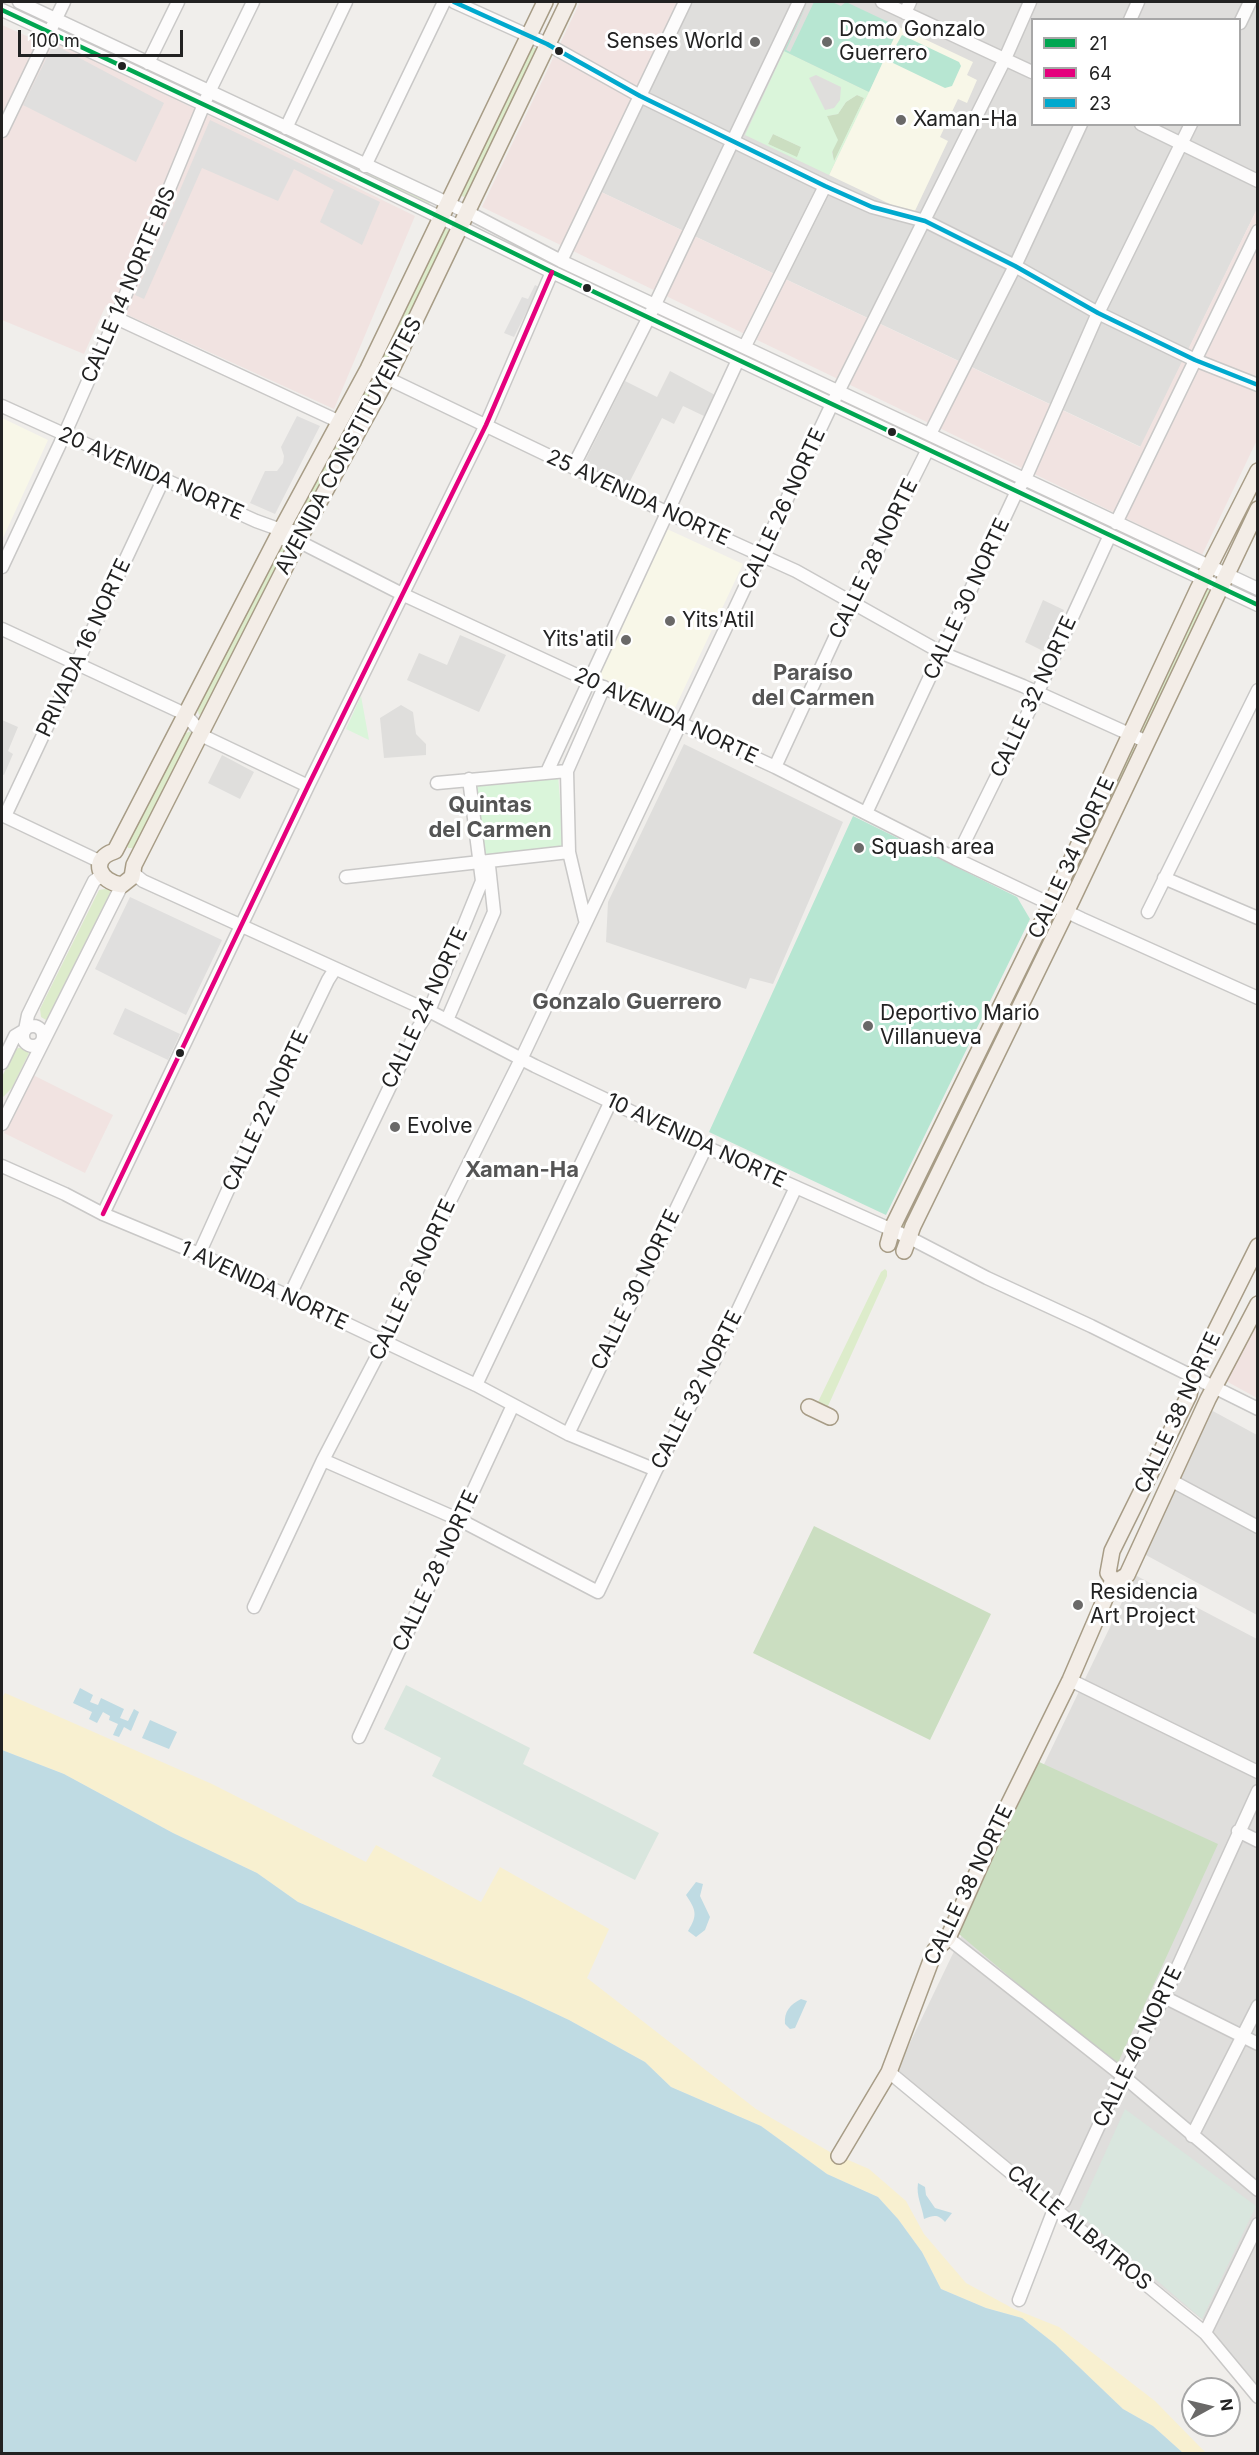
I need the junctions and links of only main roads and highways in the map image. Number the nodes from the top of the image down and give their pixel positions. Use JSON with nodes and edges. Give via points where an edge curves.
{"nodes":[{"id":1,"x":545,"y":2,"type":"edge"},
{"id":2,"x":568,"y":2,"type":"edge"},
{"id":3,"x":1257,"y":471,"type":"edge"},
{"id":4,"x":1257,"y":509,"type":"edge"},
{"id":5,"x":975,"y":1060,"type":"junction"},
{"id":6,"x":989,"y":1067,"type":"junction"},
{"id":7,"x":890,"y":1237,"type":"road end"},
{"id":8,"x":906,"y":1244,"type":"road end"},
{"id":9,"x":1257,"y":1246,"type":"edge"},
{"id":10,"x":1257,"y":1304,"type":"edge"},
{"id":11,"x":809,"y":1407,"type":"dead end"},
{"id":12,"x":830,"y":1417,"type":"dead end"},
{"id":13,"x":1113,"y":1580,"type":"junction"},
{"id":14,"x":839,"y":2156,"type":"dead end"}],
"edges":[{"from":1,"to":2,"type":"main road","name":"AVENIDA CONSTITUYENTES","via":[[368,369],[115,851],[109,853],[101,869],[107,881],[122,885],[129,881],[300,537],[388,377]]},
{"from":3,"to":5,"type":"main road","name":"CALLE 34 NORTE"},
{"from":4,"to":6,"type":"main road","name":"CALLE 34 NORTE","via":[[1067,912]]},
{"from":5,"to":6,"type":"main road"},
{"from":5,"to":7,"type":"main road","name":"CALLE 34 NORTE"},
{"from":6,"to":8,"type":"main road","name":"CALLE 34 NORTE"},
{"from":9,"to":13,"type":"main road","name":"CALLE 38 NORTE","via":[[1112,1551],[1108,1573]]},
{"from":10,"to":13,"type":"main road","name":"CALLE 38 NORTE","via":[[1127,1575]]},
{"from":11,"to":12,"type":"main road"},
{"from":13,"to":14,"type":"main road","name":"CALLE 38 NORTE","via":[[948,1938],[935,1950],[889,2072]]}]}
